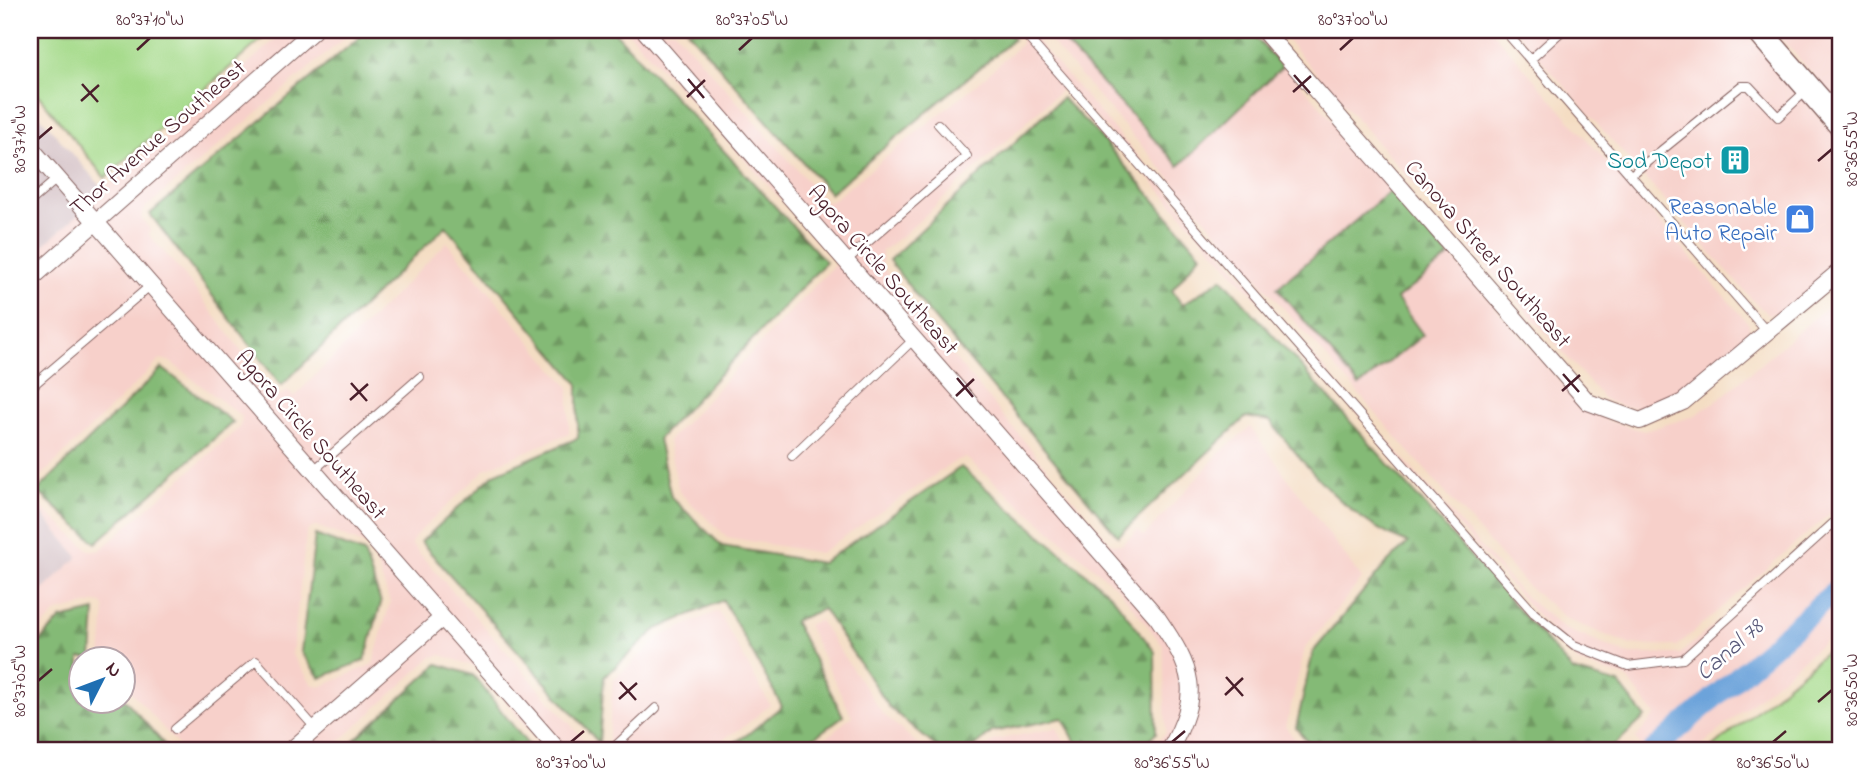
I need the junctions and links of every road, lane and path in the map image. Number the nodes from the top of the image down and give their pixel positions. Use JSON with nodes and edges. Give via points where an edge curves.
{"nodes":[{"id":1,"x":314,"y":30,"type":"edge"},
{"id":2,"x":644,"y":30,"type":"edge"},
{"id":3,"x":1021,"y":30,"type":"edge"},
{"id":4,"x":1264,"y":30,"type":"edge"},
{"id":5,"x":1504,"y":30,"type":"edge"},
{"id":6,"x":1563,"y":30,"type":"edge"},
{"id":7,"x":1758,"y":30,"type":"edge"},
{"id":8,"x":1530,"y":60,"type":"junction"},
{"id":9,"x":1810,"y":88,"type":"junction"},
{"id":10,"x":938,"y":124,"type":"dead end"},
{"id":11,"x":1840,"y":124,"type":"edge"},
{"id":12,"x":30,"y":147,"type":"edge"},
{"id":13,"x":1631,"y":175,"type":"junction"},
{"id":14,"x":58,"y":178,"type":"junction"},
{"id":15,"x":30,"y":202,"type":"edge"},
{"id":16,"x":95,"y":221,"type":"junction"},
{"id":17,"x":846,"y":261,"type":"junction"},
{"id":18,"x":1840,"y":271,"type":"edge"},
{"id":19,"x":30,"y":279,"type":"edge"},
{"id":20,"x":151,"y":285,"type":"junction"},
{"id":21,"x":1768,"y":333,"type":"junction"},
{"id":22,"x":914,"y":339,"type":"junction"},
{"id":23,"x":420,"y":377,"type":"dead end"},
{"id":24,"x":30,"y":388,"type":"edge"},
{"id":25,"x":792,"y":456,"type":"dead end"},
{"id":26,"x":314,"y":470,"type":"junction"},
{"id":27,"x":1840,"y":517,"type":"edge"},
{"id":28,"x":443,"y":618,"type":"junction"},
{"id":29,"x":656,"y":708,"type":"dead end"},
{"id":30,"x":174,"y":729,"type":"dead end"},
{"id":31,"x":316,"y":729,"type":"junction"},
{"id":32,"x":290,"y":751,"type":"edge"},
{"id":33,"x":559,"y":751,"type":"edge"},
{"id":34,"x":610,"y":751,"type":"edge"},
{"id":35,"x":1169,"y":751,"type":"edge"}],
"edges":[{"from":1,"to":16,"type":"street","name":"Thor Avenue Southeast"},
{"from":2,"to":17,"type":"street","name":"Agora Circle Southeast"},
{"from":3,"to":27,"type":"lane","via":[[1534,612],[1574,645],[1628,666],[1683,659]]},
{"from":4,"to":21,"type":"street","name":"Canova Street Southeast","via":[[1588,402],[1640,421],[1682,402]]},
{"from":5,"to":8,"type":"lane"},
{"from":6,"to":8,"type":"lane"},
{"from":7,"to":9,"type":"main road"},
{"from":8,"to":13,"type":"lane"},
{"from":9,"to":11,"type":"main road"},
{"from":9,"to":13,"type":"lane","via":[[1778,117],[1749,86],[1741,86]]},
{"from":10,"to":17,"type":"lane","via":[[967,156]]},
{"from":12,"to":14,"type":"street","name":"Agora Circle Southeast"},
{"from":13,"to":21,"type":"lane"},
{"from":14,"to":15,"type":"lane"},
{"from":14,"to":16,"type":"street","name":"Agora Circle Southeast"},
{"from":16,"to":19,"type":"street","name":"Thor Avenue Southeast"},
{"from":16,"to":20,"type":"street","name":"Agora Circle Southeast"},
{"from":17,"to":22,"type":"street","name":"Agora Circle Southeast"},
{"from":18,"to":21,"type":"street","name":"Canova Street Southeast"},
{"from":20,"to":24,"type":"lane"},
{"from":20,"to":26,"type":"street","name":"Agora Circle Southeast"},
{"from":22,"to":25,"type":"lane"},
{"from":22,"to":35,"type":"street","name":"Agora Circle Southeast","via":[[1157,617],[1180,651],[1191,685],[1187,719]]},
{"from":23,"to":26,"type":"lane"},
{"from":26,"to":28,"type":"street","name":"Agora Circle Southeast"},
{"from":28,"to":31,"type":"street"},
{"from":28,"to":33,"type":"street","name":"Agora Circle Southeast"},
{"from":29,"to":34,"type":"lane"},
{"from":30,"to":31,"type":"lane","via":[[257,661]]},
{"from":31,"to":32,"type":"street"}]}
